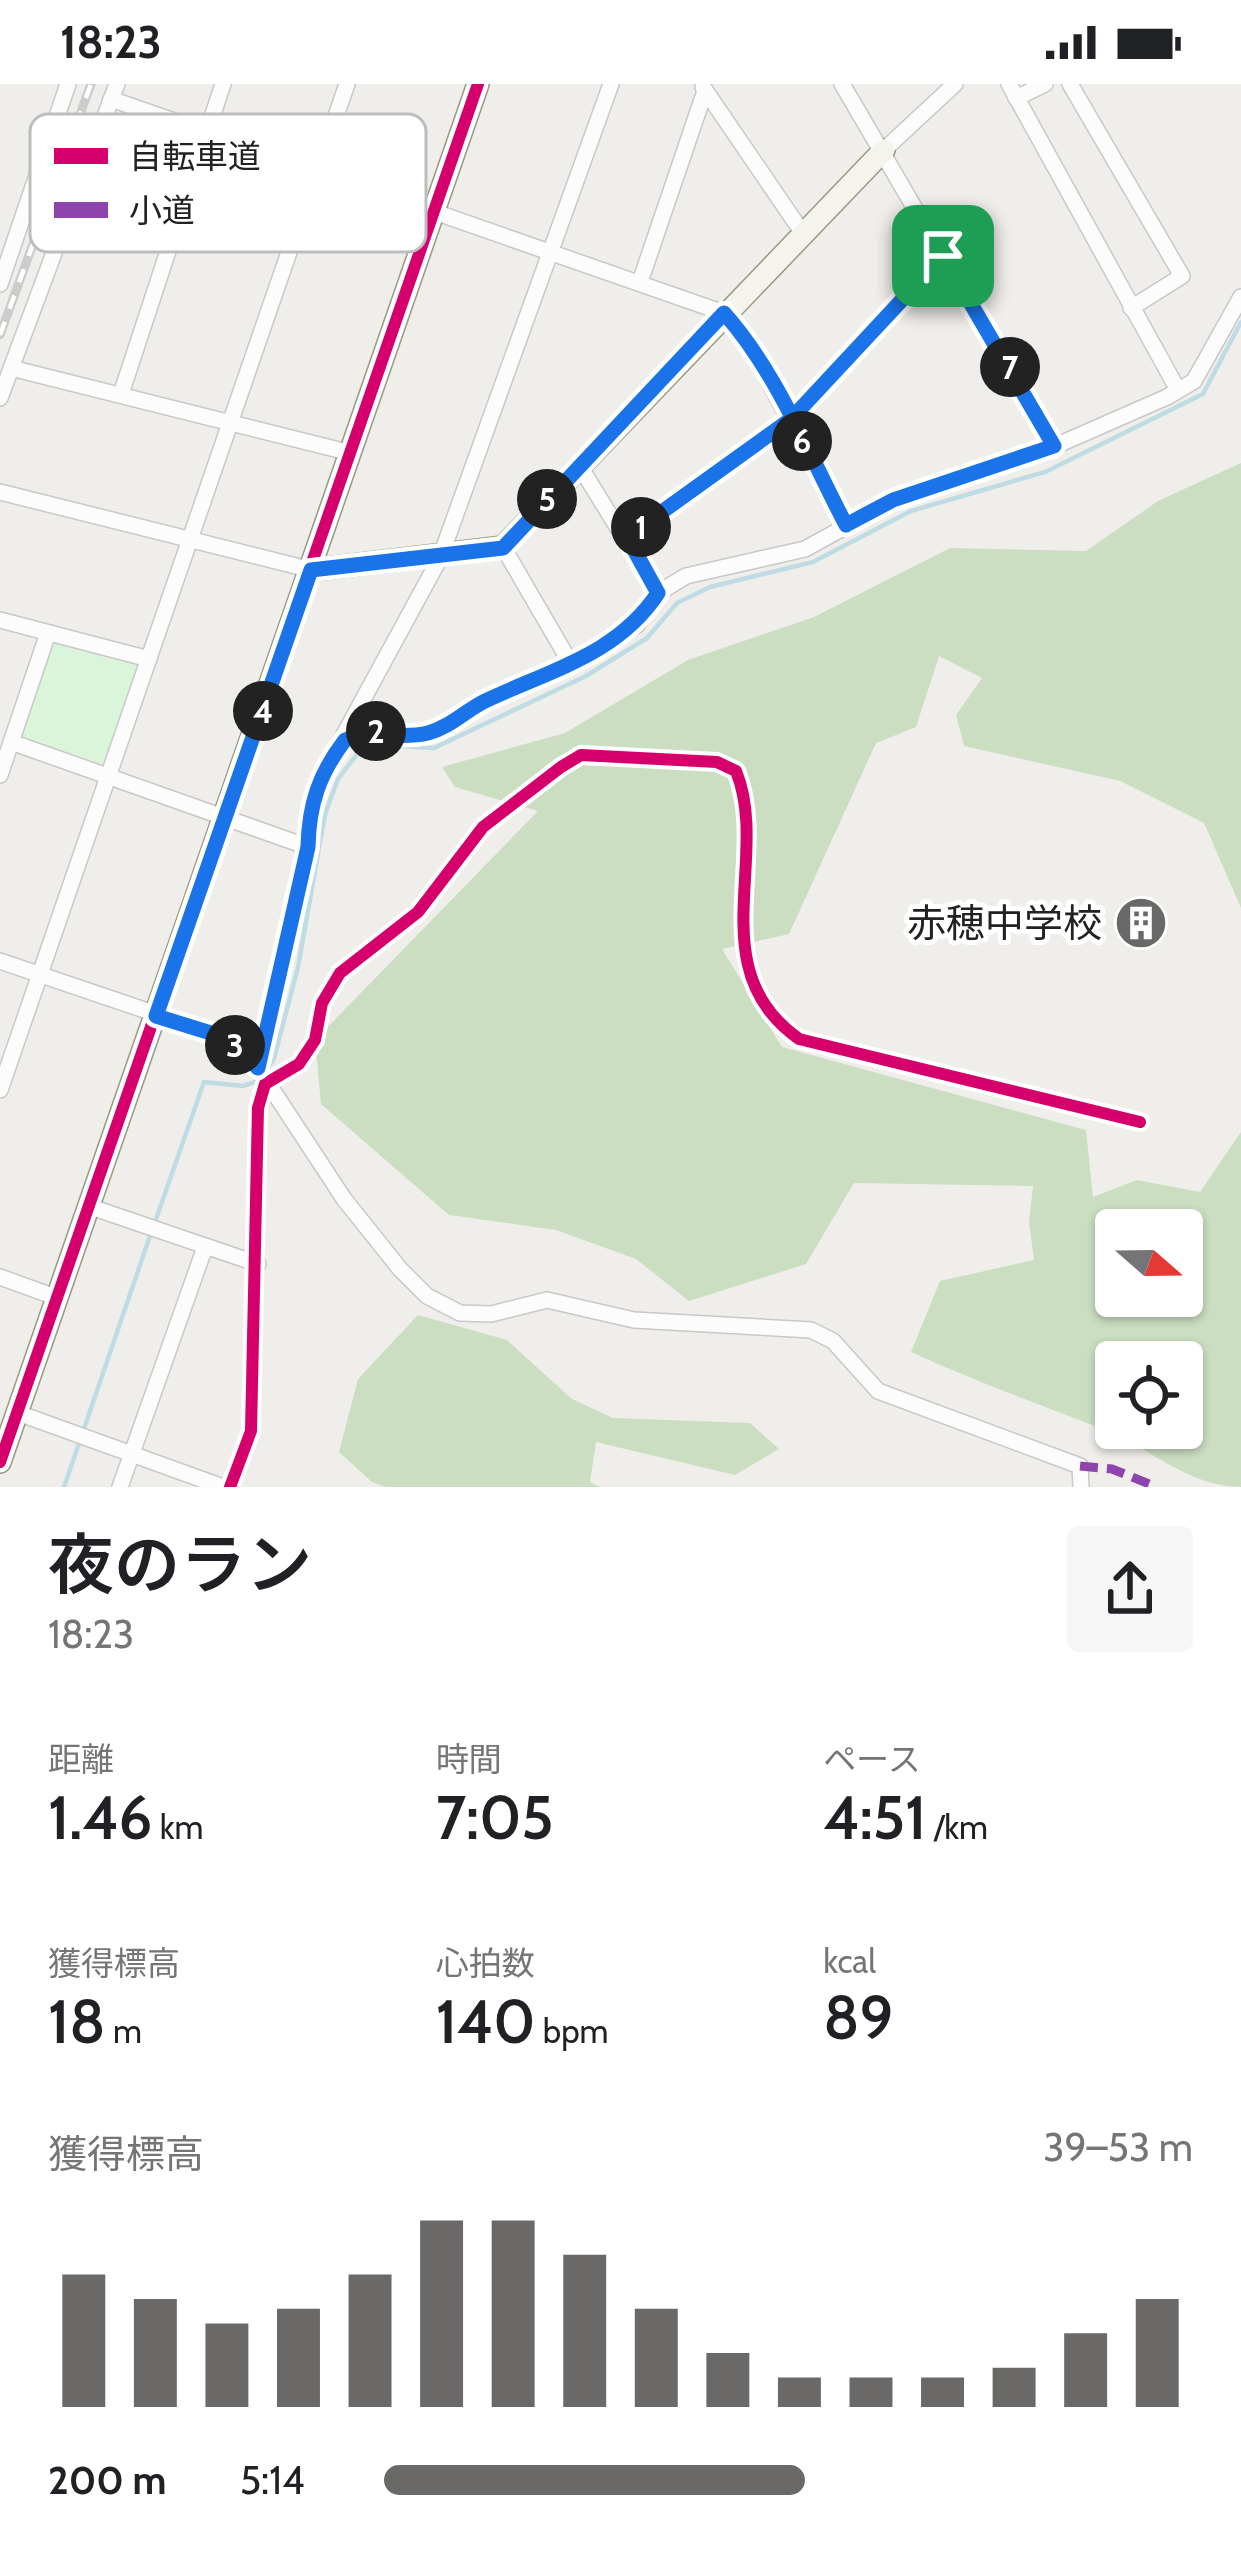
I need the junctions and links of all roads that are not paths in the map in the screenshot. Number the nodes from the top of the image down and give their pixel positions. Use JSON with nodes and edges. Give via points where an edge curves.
{"nodes":[{"id":1,"x":68,"y":84,"type":"edge"},
{"id":2,"x":223,"y":84,"type":"edge"},
{"id":3,"x":347,"y":84,"type":"edge"},
{"id":4,"x":478,"y":84,"type":"edge"},
{"id":5,"x":611,"y":84,"type":"edge"},
{"id":6,"x":842,"y":84,"type":"edge"},
{"id":7,"x":953,"y":84,"type":"edge"},
{"id":8,"x":1045,"y":84,"type":"edge"},
{"id":9,"x":1070,"y":84,"type":"edge"},
{"id":10,"x":703,"y":87,"type":"edge"},
{"id":11,"x":1012,"y":91,"type":"edge"},
{"id":12,"x":114,"y":92,"type":"edge"},
{"id":13,"x":57,"y":114,"type":"edge"},
{"id":14,"x":163,"y":114,"type":"edge"},
{"id":15,"x":212,"y":114,"type":"edge"},
{"id":16,"x":337,"y":114,"type":"edge"},
{"id":17,"x":884,"y":150,"type":"junction"},
{"id":18,"x":30,"y":187,"type":"edge"},
{"id":19,"x":426,"y":207,"type":"edge"},
{"id":20,"x":434,"y":210,"type":"junction"},
{"id":21,"x":802,"y":232,"type":"junction"},
{"id":22,"x":426,"y":233,"type":"edge"},
{"id":23,"x":54,"y":252,"type":"edge"},
{"id":24,"x":167,"y":252,"type":"edge"},
{"id":25,"x":289,"y":252,"type":"edge"},
{"id":26,"x":420,"y":252,"type":"edge"},
{"id":27,"x":553,"y":252,"type":"junction"},
{"id":28,"x":943,"y":256,"type":"junction"},
{"id":29,"x":4,"y":258,"type":"edge"},
{"id":30,"x":640,"y":282,"type":"junction"},
{"id":31,"x":0,"y":284,"type":"edge"},
{"id":32,"x":1241,"y":297,"type":"edge"},
{"id":33,"x":1131,"y":308,"type":"junction"},
{"id":34,"x":724,"y":313,"type":"junction"},
{"id":35,"x":11,"y":368,"type":"junction"},
{"id":36,"x":1178,"y":390,"type":"junction"},
{"id":37,"x":121,"y":394,"type":"junction"},
{"id":38,"x":0,"y":398,"type":"edge"},
{"id":39,"x":791,"y":419,"type":"junction"},
{"id":40,"x":231,"y":424,"type":"junction"},
{"id":41,"x":1054,"y":446,"type":"junction"},
{"id":42,"x":351,"y":453,"type":"junction"},
{"id":43,"x":579,"y":465,"type":"junction"},
{"id":44,"x":0,"y":492,"type":"edge"},
{"id":45,"x":846,"y":525,"type":"junction"},
{"id":46,"x":627,"y":537,"type":"junction"},
{"id":47,"x":191,"y":541,"type":"junction"},
{"id":48,"x":503,"y":548,"type":"junction"},
{"id":49,"x":440,"y":558,"type":"junction"},
{"id":50,"x":311,"y":570,"type":"junction"},
{"id":51,"x":658,"y":593,"type":"junction"},
{"id":52,"x":0,"y":620,"type":"edge"},
{"id":53,"x":48,"y":633,"type":"junction"},
{"id":54,"x":149,"y":659,"type":"junction"},
{"id":55,"x":571,"y":664,"type":"junction"},
{"id":56,"x":345,"y":740,"type":"junction"},
{"id":57,"x":11,"y":742,"type":"junction"},
{"id":58,"x":0,"y":775,"type":"edge"},
{"id":59,"x":108,"y":777,"type":"junction"},
{"id":60,"x":226,"y":816,"type":"junction"},
{"id":61,"x":308,"y":847,"type":"junction"},
{"id":62,"x":0,"y":961,"type":"edge"},
{"id":63,"x":40,"y":976,"type":"junction"},
{"id":64,"x":156,"y":1016,"type":"junction"},
{"id":65,"x":261,"y":1076,"type":"junction"},
{"id":66,"x":0,"y":1090,"type":"edge"},
{"id":67,"x":1140,"y":1122,"type":"dead end"},
{"id":68,"x":91,"y":1207,"type":"junction"},
{"id":69,"x":205,"y":1247,"type":"junction"},
{"id":70,"x":258,"y":1264,"type":"junction"},
{"id":71,"x":0,"y":1277,"type":"edge"},
{"id":72,"x":58,"y":1298,"type":"junction"},
{"id":73,"x":9,"y":1410,"type":"edge"},
{"id":74,"x":131,"y":1454,"type":"junction"},
{"id":75,"x":0,"y":1462,"type":"edge"},
{"id":76,"x":120,"y":1487,"type":"edge"},
{"id":77,"x":227,"y":1487,"type":"edge"},
{"id":78,"x":1082,"y":1487,"type":"edge"}],
"edges":[{"from":1,"to":13,"type":"street"},
{"from":2,"to":15,"type":"street"},
{"from":3,"to":16,"type":"street"},
{"from":4,"to":20,"type":"street"},
{"from":5,"to":27,"type":"street"},
{"from":6,"to":17,"type":"street"},
{"from":7,"to":17,"type":"street"},
{"from":8,"to":11,"type":"street"},
{"from":9,"to":33,"type":"street","via":[[1182,276]]},
{"from":10,"to":21,"type":"street"},
{"from":10,"to":30,"type":"street"},
{"from":11,"to":33,"type":"street"},
{"from":12,"to":14,"type":"street"},
{"from":17,"to":21,"type":"street"},
{"from":17,"to":28,"type":"street"},
{"from":18,"to":29,"type":"street"},
{"from":19,"to":20,"type":"street"},
{"from":20,"to":22,"type":"street"},
{"from":20,"to":27,"type":"street"},
{"from":21,"to":34,"type":"street"},
{"from":23,"to":35,"type":"street"},
{"from":24,"to":37,"type":"street"},
{"from":25,"to":40,"type":"street"},
{"from":26,"to":42,"type":"street"},
{"from":27,"to":30,"type":"street"},
{"from":27,"to":49,"type":"street"},
{"from":28,"to":39,"type":"street"},
{"from":28,"to":41,"type":"street"},
{"from":29,"to":31,"type":"street"},
{"from":30,"to":34,"type":"street"},
{"from":32,"to":36,"type":"street","via":[[1194,381]]},
{"from":33,"to":36,"type":"street"},
{"from":34,"to":39,"type":"street"},
{"from":34,"to":43,"type":"street"},
{"from":35,"to":37,"type":"street"},
{"from":35,"to":38,"type":"street"},
{"from":36,"to":41,"type":"street"},
{"from":37,"to":40,"type":"street"},
{"from":39,"to":45,"type":"street"},
{"from":39,"to":46,"type":"street"},
{"from":40,"to":42,"type":"street"},
{"from":40,"to":47,"type":"street"},
{"from":41,"to":45,"type":"street","via":[[893,500]]},
{"from":42,"to":50,"type":"street"},
{"from":43,"to":46,"type":"street"},
{"from":43,"to":48,"type":"street"},
{"from":44,"to":47,"type":"street"},
{"from":45,"to":51,"type":"street","via":[[806,550],[686,576]]},
{"from":46,"to":51,"type":"street"},
{"from":47,"to":50,"type":"street"},
{"from":47,"to":54,"type":"street"},
{"from":48,"to":49,"type":"street"},
{"from":48,"to":55,"type":"street"},
{"from":49,"to":50,"type":"street"},
{"from":49,"to":56,"type":"street"},
{"from":50,"to":60,"type":"street"},
{"from":51,"to":55,"type":"street","via":[[637,625]]},
{"from":52,"to":53,"type":"street"},
{"from":53,"to":54,"type":"street"},
{"from":53,"to":57,"type":"street"},
{"from":54,"to":59,"type":"street"},
{"from":55,"to":56,"type":"street","via":[[443,728]]},
{"from":56,"to":61,"type":"street","via":[[316,786]]},
{"from":57,"to":58,"type":"street"},
{"from":57,"to":59,"type":"street"},
{"from":59,"to":60,"type":"street"},
{"from":59,"to":63,"type":"street"},
{"from":60,"to":61,"type":"street"},
{"from":60,"to":64,"type":"street"},
{"from":61,"to":65,"type":"street"},
{"from":62,"to":63,"type":"street"},
{"from":63,"to":64,"type":"street"},
{"from":63,"to":66,"type":"street"},
{"from":64,"to":65,"type":"street","via":[[227,1038]]},
{"from":64,"to":68,"type":"street"},
{"from":65,"to":67,"type":"street","via":[[299,1064],[340,973],[418,912],[483,826],[581,755],[608,756],[717,762],[736,771],[743,799],[740,929],[772,1013],[799,1039]]},
{"from":65,"to":70,"type":"street"},
{"from":65,"to":78,"type":"street","via":[[400,1269],[460,1313],[547,1300],[634,1320],[811,1330],[833,1341],[878,1390],[1081,1466]]},
{"from":68,"to":69,"type":"street"},
{"from":68,"to":72,"type":"street"},
{"from":69,"to":70,"type":"street"},
{"from":69,"to":74,"type":"street"},
{"from":70,"to":77,"type":"street","via":[[251,1431]]},
{"from":71,"to":72,"type":"street"},
{"from":72,"to":73,"type":"street"},
{"from":73,"to":74,"type":"street"},
{"from":73,"to":75,"type":"street"},
{"from":74,"to":76,"type":"street"},
{"from":74,"to":77,"type":"street"}]}
